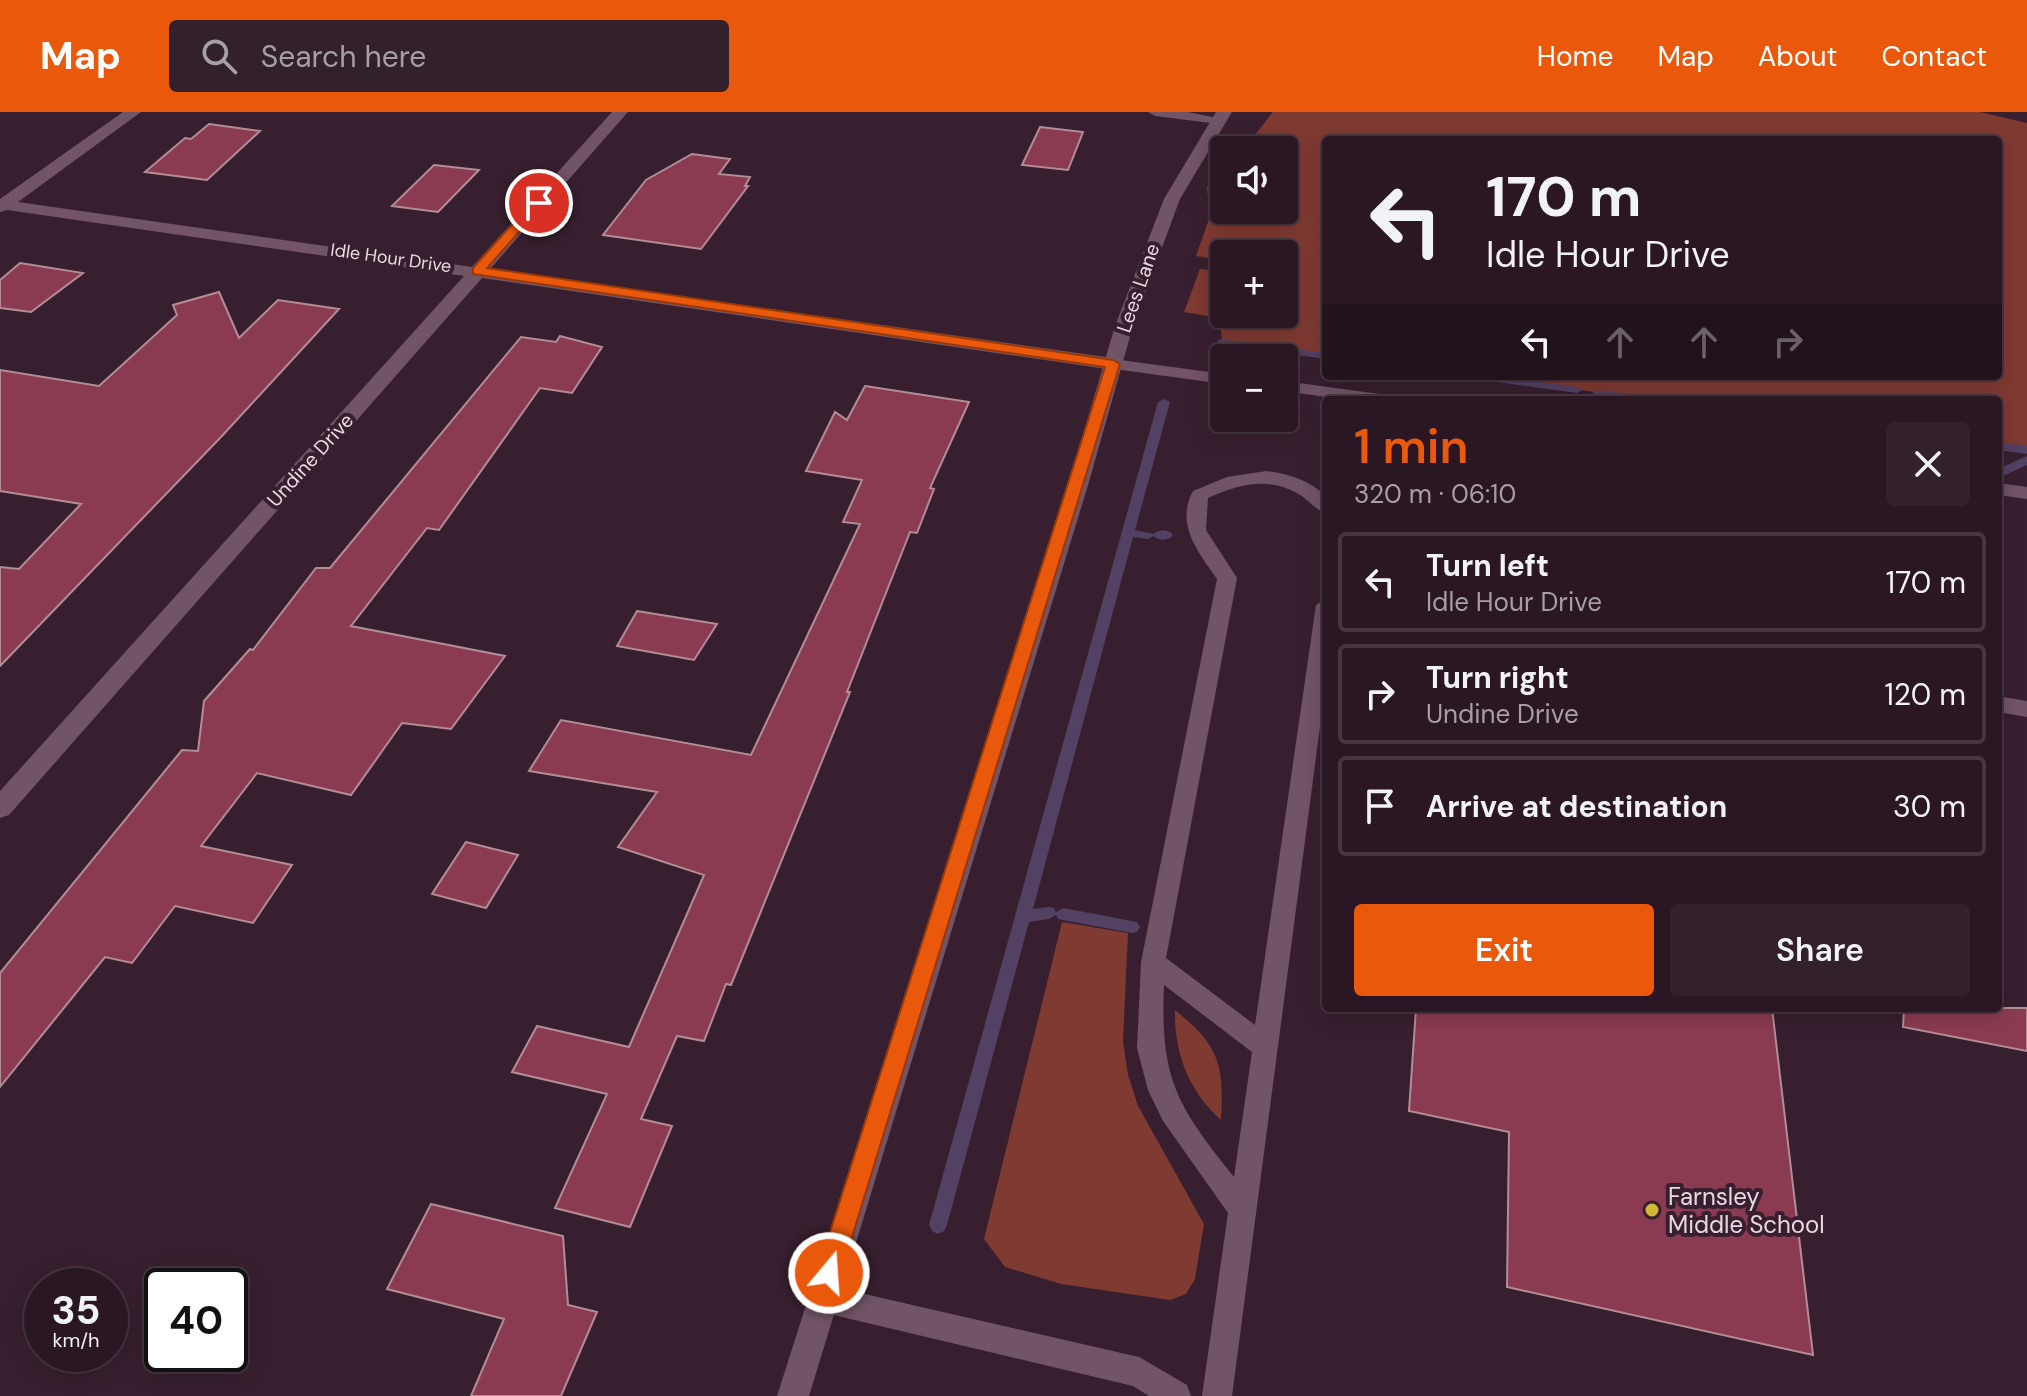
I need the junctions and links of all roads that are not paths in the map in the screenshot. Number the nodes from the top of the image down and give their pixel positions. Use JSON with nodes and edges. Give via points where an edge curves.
{"nodes":[{"id":1,"x":133,"y":112,"type":"edge"},
{"id":2,"x":620,"y":112,"type":"edge"},
{"id":3,"x":1155,"y":112,"type":"edge"},
{"id":4,"x":1221,"y":116,"type":"edge"},
{"id":5,"x":1,"y":205,"type":"edge"},
{"id":6,"x":478,"y":271,"type":"junction"},
{"id":7,"x":1113,"y":364,"type":"junction"},
{"id":8,"x":1210,"y":377,"type":"edge"},
{"id":9,"x":1298,"y":388,"type":"edge"},
{"id":10,"x":1358,"y":396,"type":"edge"},
{"id":11,"x":2002,"y":490,"type":"edge"},
{"id":12,"x":2027,"y":493,"type":"edge"},
{"id":13,"x":1322,"y":502,"type":"edge"},
{"id":14,"x":1322,"y":635,"type":"edge"},
{"id":15,"x":2002,"y":705,"type":"edge"},
{"id":16,"x":2027,"y":709,"type":"edge"},
{"id":17,"x":0,"y":808,"type":"edge"},
{"id":18,"x":1153,"y":962,"type":"junction"},
{"id":19,"x":1266,"y":1048,"type":"junction"},
{"id":20,"x":1244,"y":1211,"type":"junction"},
{"id":21,"x":821,"y":1298,"type":"junction"},
{"id":22,"x":788,"y":1395,"type":"edge"},
{"id":23,"x":1176,"y":1396,"type":"edge"},
{"id":24,"x":1217,"y":1396,"type":"edge"}],
"edges":[{"from":1,"to":5,"type":"street"},
{"from":2,"to":6,"type":"street","name":"Undine Drive"},
{"from":3,"to":4,"type":"lane"},
{"from":4,"to":7,"type":"street","name":"Lees Lane","via":[[1157,233]]},
{"from":5,"to":6,"type":"street","name":"Idle Hour Drive"},
{"from":6,"to":7,"type":"street","name":"Idle Hour Drive"},
{"from":6,"to":17,"type":"street","name":"Undine Drive"},
{"from":7,"to":8,"type":"lane"},
{"from":7,"to":21,"type":"street","name":"Lees Lane"},
{"from":9,"to":10,"type":"lane"},
{"from":11,"to":12,"type":"lane"},
{"from":13,"to":18,"type":"lane","via":[[1313,492],[1287,481],[1254,475],[1200,495],[1193,514],[1196,533],[1227,578]]},
{"from":14,"to":19,"type":"lane"},
{"from":15,"to":16,"type":"lane"},
{"from":18,"to":19,"type":"lane"},
{"from":18,"to":20,"type":"lane","via":[[1150,1051],[1168,1102],[1201,1159]]},
{"from":19,"to":20,"type":"lane"},
{"from":20,"to":24,"type":"lane"},
{"from":21,"to":22,"type":"street","name":"Lees Lane"},
{"from":21,"to":23,"type":"lane","via":[[1139,1372]]}]}
